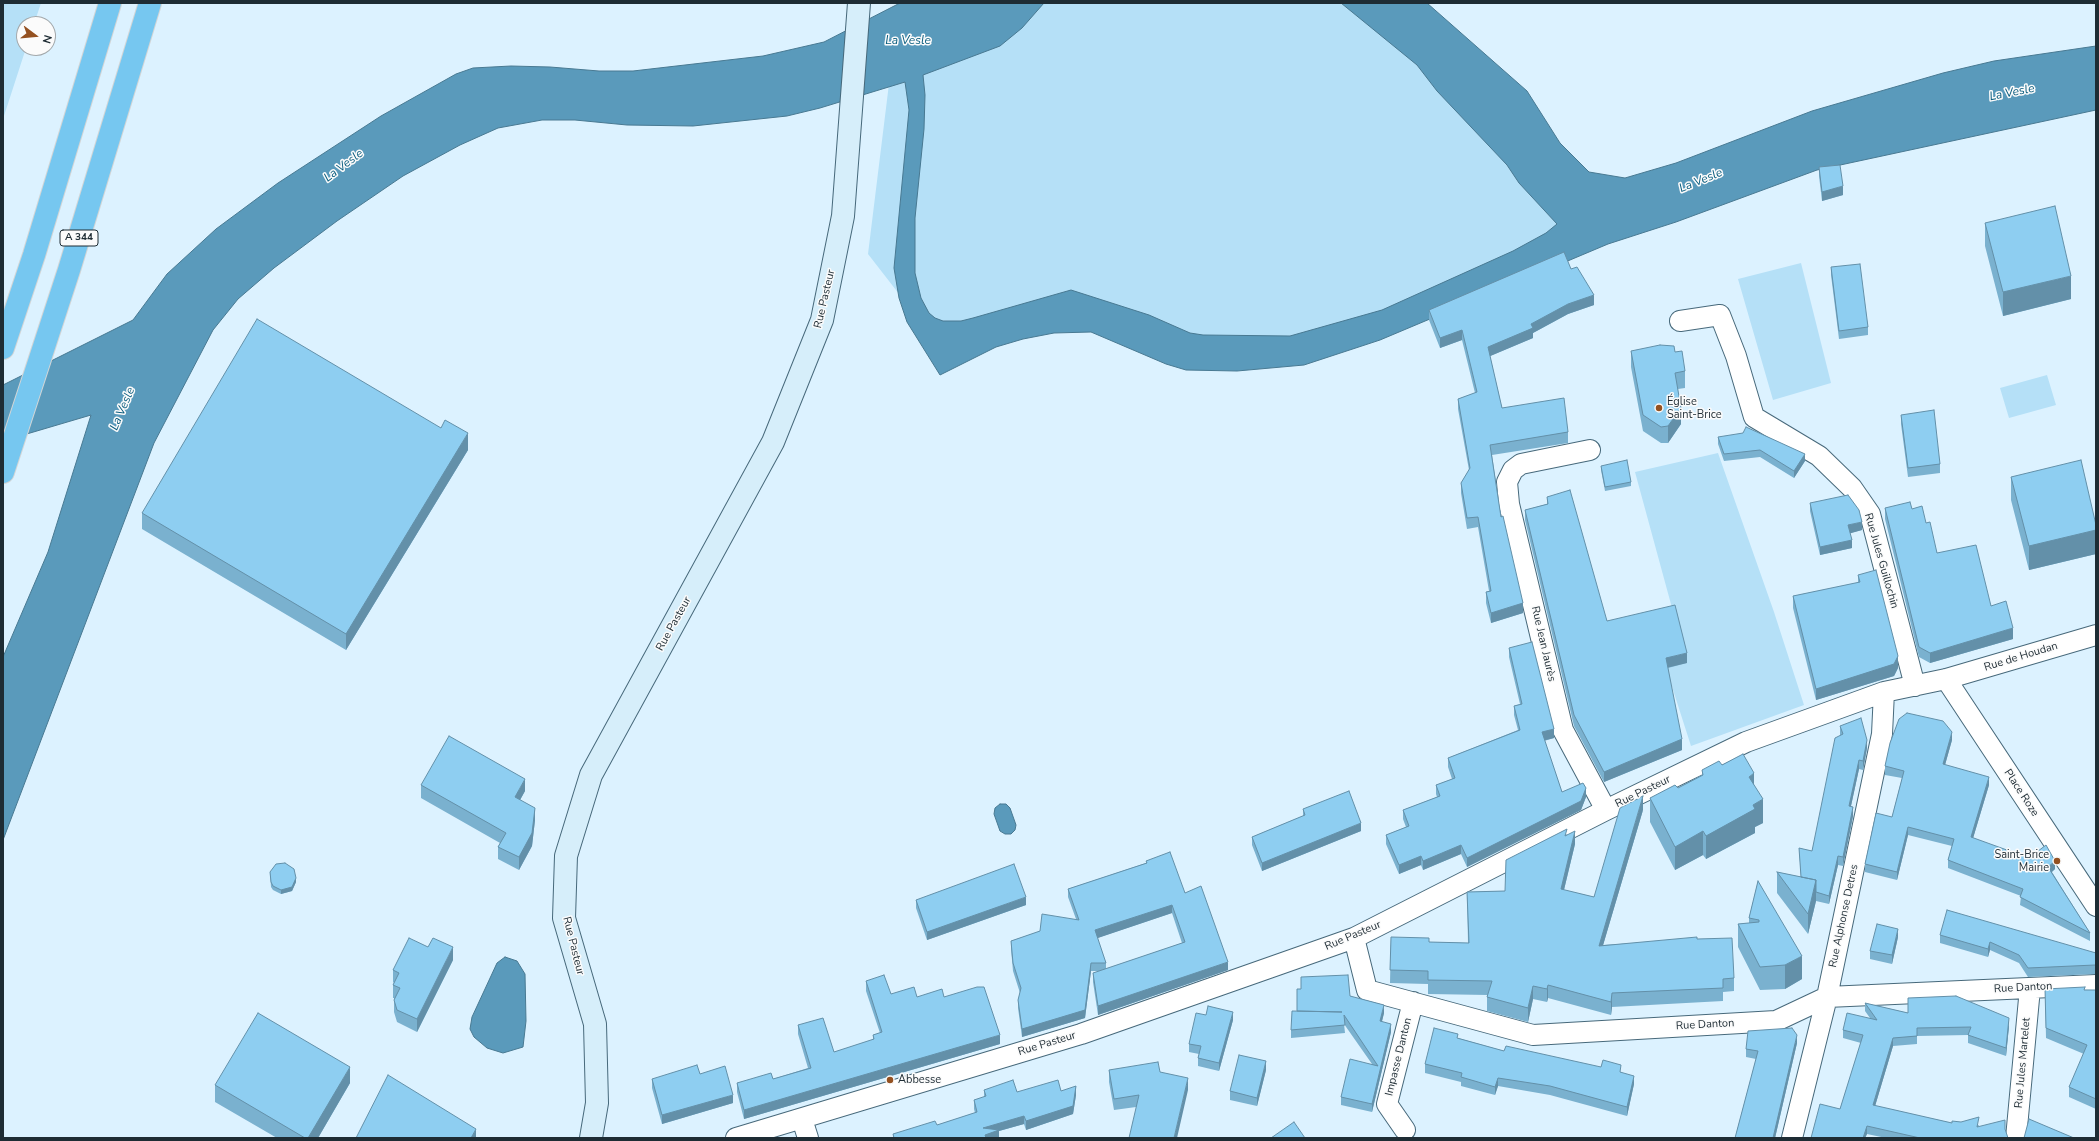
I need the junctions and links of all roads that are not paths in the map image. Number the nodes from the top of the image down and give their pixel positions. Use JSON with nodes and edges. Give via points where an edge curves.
{"nodes":[{"id":1,"x":110,"y":3,"type":"edge"},
{"id":2,"x":150,"y":3,"type":"edge"},
{"id":3,"x":858,"y":3,"type":"edge"},
{"id":4,"x":1680,"y":321,"type":"dead end"},
{"id":5,"x":3,"y":348,"type":"edge"},
{"id":6,"x":1590,"y":450,"type":"dead end"},
{"id":7,"x":3,"y":472,"type":"edge"},
{"id":8,"x":2096,"y":635,"type":"edge"},
{"id":9,"x":1946,"y":679,"type":"junction"},
{"id":10,"x":1914,"y":686,"type":"junction"},
{"id":11,"x":1884,"y":692,"type":"junction"},
{"id":12,"x":1606,"y":810,"type":"junction"},
{"id":13,"x":2096,"y":906,"type":"edge"},
{"id":14,"x":1354,"y":938,"type":"junction"},
{"id":15,"x":2096,"y":985,"type":"edge"},
{"id":16,"x":2030,"y":988,"type":"junction"},
{"id":17,"x":1827,"y":997,"type":"junction"},
{"id":18,"x":1413,"y":1002,"type":"junction"},
{"id":19,"x":802,"y":1119,"type":"junction"},
{"id":20,"x":1405,"y":1130,"type":"dead end"},
{"id":21,"x":591,"y":1138,"type":"edge"},
{"id":22,"x":736,"y":1138,"type":"edge"},
{"id":23,"x":808,"y":1138,"type":"edge"},
{"id":24,"x":1792,"y":1138,"type":"edge"},
{"id":25,"x":2016,"y":1138,"type":"edge"}],
"edges":[{"from":1,"to":5,"type":"highway"},
{"from":2,"to":7,"type":"highway","number":"A 344","via":[[69,270]]},
{"from":3,"to":21,"type":"street","name":"Rue Pasteur","via":[[843,216],[822,320],[773,442],[591,775],[566,856],[564,918],[594,1024],[597,1103]]},
{"from":4,"to":10,"type":"street","name":"Rue Jules Guillochin","via":[[1720,315],[1736,356],[1754,417],[1819,456],[1852,488],[1870,514]]},
{"from":6,"to":12,"type":"street","name":"Rue Jean Jaurès","via":[[1521,464],[1507,482],[1509,504],[1563,730]]},
{"from":8,"to":9,"type":"street","name":"Rue de Houdan"},
{"from":9,"to":10,"type":"street","name":"Rue Pasteur"},
{"from":9,"to":13,"type":"street","name":"Place Roze"},
{"from":10,"to":11,"type":"street","name":"Rue Pasteur"},
{"from":11,"to":12,"type":"street","name":"Rue Pasteur","via":[[1746,742]]},
{"from":11,"to":17,"type":"street","name":"Rue Alphonse Detres","via":[[1882,734]]},
{"from":12,"to":14,"type":"street","name":"Rue Pasteur"},
{"from":14,"to":18,"type":"street","name":"Rue Danton","via":[[1367,990]]},
{"from":14,"to":19,"type":"street","name":"Rue Pasteur","via":[[1081,1034]]},
{"from":15,"to":16,"type":"street","name":"Rue Danton"},
{"from":16,"to":17,"type":"street","name":"Rue Danton"},
{"from":16,"to":25,"type":"street","name":"Rue Jules Martelet"},
{"from":17,"to":18,"type":"street","name":"Rue Danton","via":[[1776,1021],[1533,1035]]},
{"from":17,"to":24,"type":"street","name":"Rue Alphonse Detres"},
{"from":18,"to":20,"type":"street","name":"Impasse Danton","via":[[1387,1104]]},
{"from":19,"to":22,"type":"street","name":"Rue Pasteur"},
{"from":19,"to":23,"type":"street"}]}
